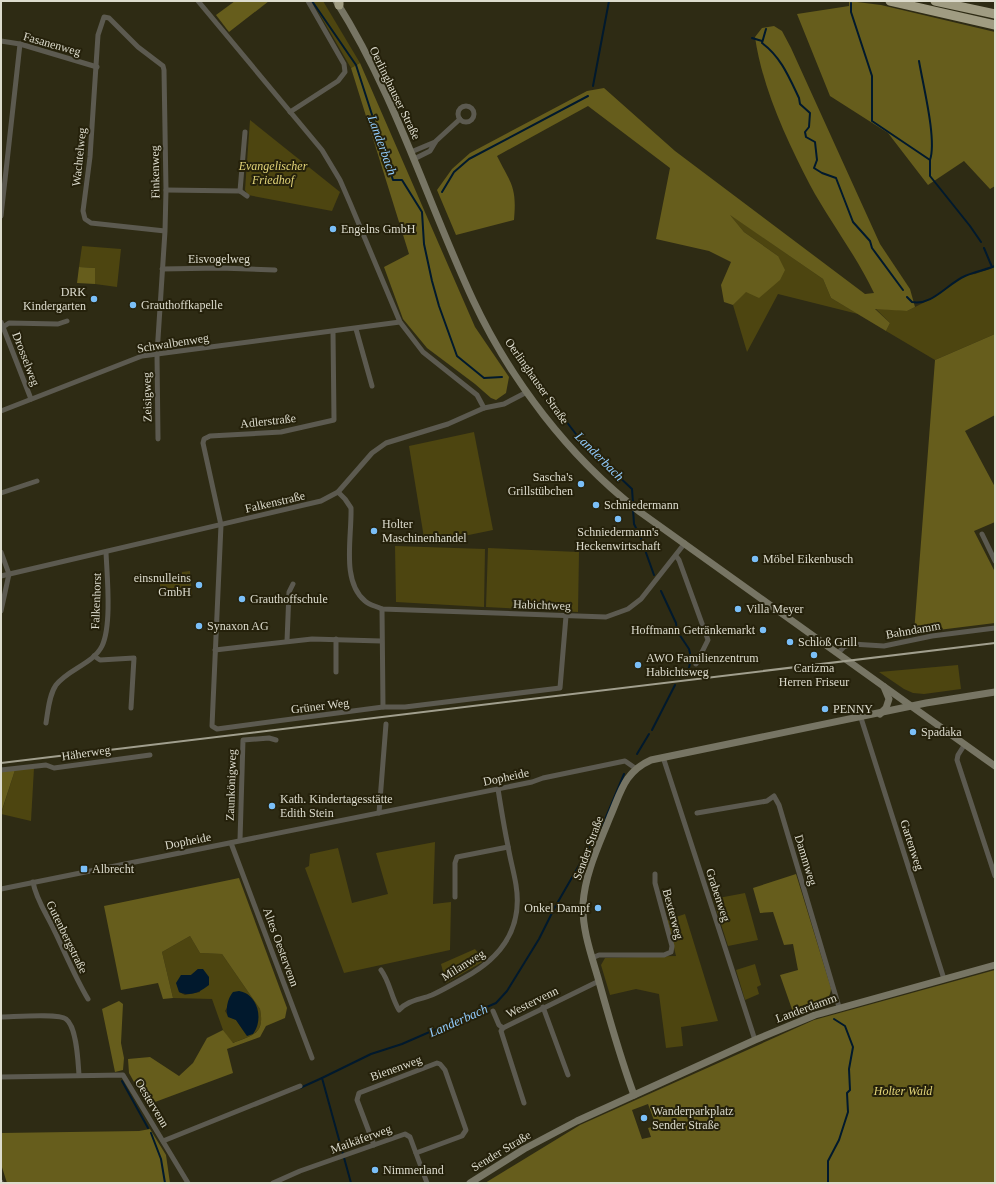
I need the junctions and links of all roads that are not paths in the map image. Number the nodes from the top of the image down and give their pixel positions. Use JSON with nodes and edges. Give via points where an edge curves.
{"nodes":[{"id":1,"x":198,"y":1,"type":"edge"},
{"id":2,"x":308,"y":1,"type":"edge"},
{"id":3,"x":890,"y":1,"type":"edge"},
{"id":4,"x":935,"y":1,"type":"edge"},
{"id":5,"x":338,"y":2,"type":"edge"},
{"id":6,"x":995,"y":14,"type":"edge"},
{"id":7,"x":104,"y":17,"type":"joint"},
{"id":8,"x":995,"y":25,"type":"edge"},
{"id":9,"x":1,"y":41,"type":"edge"},
{"id":10,"x":20,"y":44,"type":"junction"},
{"id":11,"x":97,"y":67,"type":"junction"},
{"id":12,"x":290,"y":112,"type":"junction"},
{"id":13,"x":460,"y":119,"type":"dead end"},
{"id":14,"x":245,"y":132,"type":"dead end"},
{"id":15,"x":413,"y":155,"type":"junction"},
{"id":16,"x":166,"y":190,"type":"junction"},
{"id":17,"x":240,"y":191,"type":"junction"},
{"id":18,"x":247,"y":196,"type":"dead end"},
{"id":19,"x":1,"y":216,"type":"edge"},
{"id":20,"x":165,"y":232,"type":"junction"},
{"id":21,"x":162,"y":269,"type":"junction"},
{"id":22,"x":275,"y":270,"type":"dead end"},
{"id":23,"x":67,"y":321,"type":"dead end"},
{"id":24,"x":400,"y":322,"type":"junction"},
{"id":25,"x":2,"y":325,"type":"edge"},
{"id":26,"x":356,"y":328,"type":"junction"},
{"id":27,"x":333,"y":332,"type":"junction"},
{"id":28,"x":157,"y":354,"type":"junction"},
{"id":29,"x":372,"y":386,"type":"dead end"},
{"id":30,"x":527,"y":392,"type":"junction"},
{"id":31,"x":31,"y":399,"type":"junction"},
{"id":32,"x":484,"y":408,"type":"junction"},
{"id":33,"x":1,"y":411,"type":"edge"},
{"id":34,"x":158,"y":439,"type":"dead end"},
{"id":35,"x":37,"y":481,"type":"dead end"},
{"id":36,"x":338,"y":492,"type":"junction"},
{"id":37,"x":1,"y":493,"type":"edge"},
{"id":38,"x":221,"y":525,"type":"junction"},
{"id":39,"x":982,"y":534,"type":"dead end"},
{"id":40,"x":685,"y":543,"type":"junction"},
{"id":41,"x":1,"y":552,"type":"edge"},
{"id":42,"x":106,"y":552,"type":"junction"},
{"id":43,"x":676,"y":556,"type":"junction"},
{"id":44,"x":995,"y":561,"type":"edge"},
{"id":45,"x":9,"y":574,"type":"junction"},
{"id":46,"x":1,"y":576,"type":"edge"},
{"id":47,"x":293,"y":584,"type":"dead end"},
{"id":48,"x":382,"y":609,"type":"junction"},
{"id":49,"x":1,"y":611,"type":"edge"},
{"id":50,"x":566,"y":616,"type":"junction"},
{"id":51,"x":995,"y":628,"type":"edge"},
{"id":52,"x":336,"y":639,"type":"junction"},
{"id":53,"x":288,"y":641,"type":"junction"},
{"id":54,"x":381,"y":641,"type":"junction"},
{"id":55,"x":215,"y":650,"type":"junction"},
{"id":56,"x":838,"y":653,"type":"junction"},
{"id":57,"x":94,"y":656,"type":"junction"},
{"id":58,"x":696,"y":664,"type":"dead end"},
{"id":59,"x":336,"y":672,"type":"dead end"},
{"id":60,"x":883,"y":685,"type":"junction"},
{"id":61,"x":995,"y":692,"type":"edge"},
{"id":62,"x":383,"y":707,"type":"junction"},
{"id":63,"x":914,"y":707,"type":"junction"},
{"id":64,"x":132,"y":708,"type":"dead end"},
{"id":65,"x":880,"y":714,"type":"junction"},
{"id":66,"x":861,"y":718,"type":"junction"},
{"id":67,"x":46,"y":723,"type":"dead end"},
{"id":68,"x":386,"y":724,"type":"dead end"},
{"id":69,"x":276,"y":740,"type":"dead end"},
{"id":70,"x":966,"y":744,"type":"junction"},
{"id":71,"x":150,"y":755,"type":"dead end"},
{"id":72,"x":663,"y":757,"type":"junction"},
{"id":73,"x":995,"y":766,"type":"edge"},
{"id":74,"x":635,"y":768,"type":"junction"},
{"id":75,"x":1,"y":770,"type":"edge"},
{"id":76,"x":498,"y":789,"type":"junction"},
{"id":77,"x":697,"y":812,"type":"dead end"},
{"id":78,"x":380,"y":813,"type":"junction"},
{"id":79,"x":240,"y":840,"type":"junction"},
{"id":80,"x":231,"y":843,"type":"junction"},
{"id":81,"x":508,"y":847,"type":"junction"},
{"id":82,"x":655,"y":874,"type":"dead end"},
{"id":83,"x":995,"y":876,"type":"edge"},
{"id":84,"x":33,"y":882,"type":"junction"},
{"id":85,"x":1,"y":889,"type":"edge"},
{"id":86,"x":455,"y":897,"type":"dead end"},
{"id":87,"x":592,"y":958,"type":"junction"},
{"id":88,"x":995,"y":965,"type":"edge"},
{"id":89,"x":381,"y":970,"type":"dead end"},
{"id":90,"x":944,"y":979,"type":"junction"},
{"id":91,"x":599,"y":981,"type":"junction"},
{"id":92,"x":88,"y":999,"type":"dead end"},
{"id":93,"x":543,"y":1007,"type":"junction"},
{"id":94,"x":839,"y":1007,"type":"junction"},
{"id":95,"x":493,"y":1011,"type":"dead end"},
{"id":96,"x":1,"y":1017,"type":"edge"},
{"id":97,"x":502,"y":1028,"type":"junction"},
{"id":98,"x":755,"y":1040,"type":"junction"},
{"id":99,"x":312,"y":1058,"type":"dead end"},
{"id":100,"x":79,"y":1075,"type":"junction"},
{"id":101,"x":568,"y":1075,"type":"dead end"},
{"id":102,"x":1,"y":1077,"type":"edge"},
{"id":103,"x":300,"y":1086,"type":"dead end"},
{"id":104,"x":634,"y":1095,"type":"junction"},
{"id":105,"x":524,"y":1103,"type":"dead end"},
{"id":106,"x":163,"y":1141,"type":"junction"},
{"id":107,"x":374,"y":1145,"type":"junction"},
{"id":108,"x":416,"y":1153,"type":"junction"},
{"id":109,"x":188,"y":1183,"type":"edge"},
{"id":110,"x":273,"y":1183,"type":"edge"},
{"id":111,"x":427,"y":1183,"type":"edge"},
{"id":112,"x":470,"y":1183,"type":"edge"}],
"edges":[{"from":1,"to":12,"type":"street"},
{"from":2,"to":12,"type":"street","via":[[344,64],[345,72],[338,81]]},
{"from":3,"to":8,"type":"highway"},
{"from":4,"to":6,"type":"highway"},
{"from":5,"to":15,"type":"main road","name":"Oerlinghauser Straße","via":[[386,95]]},
{"from":7,"to":11,"type":"street","name":"Wachtelweg","via":[[98,35]]},
{"from":7,"to":16,"type":"street","name":"Finkenweg","via":[[109,18],[138,47],[163,66]]},
{"from":9,"to":10,"type":"street","name":"Fasanenweg"},
{"from":10,"to":11,"type":"street","name":"Fasanenweg"},
{"from":10,"to":19,"type":"street"},
{"from":11,"to":20,"type":"street","name":"Wachtelweg","via":[[83,211],[85,219],[92,223]]},
{"from":12,"to":24,"type":"street","via":[[322,150],[340,180]]},
{"from":13,"to":15,"type":"street","via":[[436,141]]},
{"from":14,"to":17,"type":"street"},
{"from":15,"to":30,"type":"main road","name":"Oerlinghauser Straße","via":[[474,301],[493,338]]},
{"from":16,"to":17,"type":"street"},
{"from":16,"to":20,"type":"street","name":"Finkenweg"},
{"from":17,"to":18,"type":"street"},
{"from":20,"to":21,"type":"street","name":"Finkenweg"},
{"from":21,"to":22,"type":"street","name":"Eisvogelweg"},
{"from":21,"to":28,"type":"street","name":"Finkenweg"},
{"from":23,"to":25,"type":"street","name":"Drosselweg","via":[[58,324]]},
{"from":24,"to":26,"type":"street","name":"Schwalbenweg"},
{"from":24,"to":32,"type":"street","via":[[423,352],[477,395]]},
{"from":25,"to":31,"type":"street","name":"Drosselweg"},
{"from":26,"to":27,"type":"street","name":"Schwalbenweg"},
{"from":26,"to":29,"type":"street"},
{"from":27,"to":28,"type":"street","name":"Schwalbenweg"},
{"from":27,"to":38,"type":"street","name":"Adlerstraße","via":[[334,420],[281,432],[210,436],[204,439]]},
{"from":28,"to":31,"type":"street","name":"Schwalbenweg","via":[[135,358]]},
{"from":28,"to":34,"type":"street","name":"Zeisigweg"},
{"from":30,"to":32,"type":"street","name":"Falkenstraße","via":[[504,404]]},
{"from":30,"to":40,"type":"main road","name":"Oerlinghauser Straße","via":[[568,444],[591,468],[626,501]]},
{"from":31,"to":33,"type":"street","name":"Schwalbenweg"},
{"from":32,"to":36,"type":"street","name":"Falkenstraße","via":[[448,424],[386,443],[372,453]]},
{"from":35,"to":37,"type":"street"},
{"from":36,"to":38,"type":"street","name":"Falkenstraße","via":[[321,501]]},
{"from":36,"to":48,"type":"street","name":"Habichtweg","via":[[351,508],[350,574],[355,590],[366,602]]},
{"from":38,"to":42,"type":"street","name":"Falkenstraße"},
{"from":38,"to":55,"type":"street","name":"Grüner Weg"},
{"from":39,"to":44,"type":"street"},
{"from":40,"to":43,"type":"street","name":"Habichtweg"},
{"from":40,"to":56,"type":"main road","name":"Oerlinghauser Straße"},
{"from":41,"to":45,"type":"street"},
{"from":42,"to":45,"type":"street","name":"Falkenstraße"},
{"from":42,"to":57,"type":"street","name":"Falkenhorst","via":[[105,633],[102,646]]},
{"from":43,"to":50,"type":"street","name":"Habichtweg","via":[[651,588],[628,609],[606,617]]},
{"from":43,"to":58,"type":"street","via":[[708,640]]},
{"from":45,"to":46,"type":"street","name":"Falkenstraße"},
{"from":45,"to":49,"type":"street"},
{"from":47,"to":53,"type":"street","via":[[289,592]]},
{"from":48,"to":50,"type":"street","name":"Habichtweg"},
{"from":48,"to":54,"type":"street"},
{"from":50,"to":62,"type":"street","name":"Grüner Weg","via":[[560,688],[405,707]]},
{"from":51,"to":56,"type":"street","name":"Bahndamm","via":[[932,636],[884,646],[852,644]]},
{"from":52,"to":53,"type":"street"},
{"from":52,"to":54,"type":"street"},
{"from":52,"to":59,"type":"street"},
{"from":53,"to":55,"type":"street"},
{"from":54,"to":62,"type":"street"},
{"from":55,"to":62,"type":"street","name":"Grüner Weg","via":[[212,726],[214,728]]},
{"from":56,"to":60,"type":"main road","name":"Oerlinghauser Straße"},
{"from":57,"to":64,"type":"street","via":[[100,660],[134,658]]},
{"from":57,"to":67,"type":"street","name":"Falkenhorst","via":[[63,677],[55,686]]},
{"from":60,"to":63,"type":"main road","name":"Oerlinghauser Straße"},
{"from":60,"to":65,"type":"main road","via":[[889,699],[886,708]]},
{"from":61,"to":63,"type":"main road"},
{"from":63,"to":65,"type":"main road"},
{"from":63,"to":70,"type":"main road","name":"Oerlinghauser Straße"},
{"from":65,"to":66,"type":"main road"},
{"from":66,"to":72,"type":"main road"},
{"from":66,"to":90,"type":"street","name":"Gartenweg"},
{"from":68,"to":78,"type":"street"},
{"from":69,"to":79,"type":"street","name":"Zaunkönigweg","via":[[243,740]]},
{"from":70,"to":73,"type":"main road","name":"Oerlinghauser Straße"},
{"from":70,"to":83,"type":"street","via":[[958,754],[957,760]]},
{"from":71,"to":75,"type":"street","name":"Häherweg","via":[[54,768],[46,765]]},
{"from":72,"to":74,"type":"main road"},
{"from":72,"to":98,"type":"street","name":"Grabenweg"},
{"from":74,"to":76,"type":"street","name":"Dopheide","via":[[620,762]]},
{"from":74,"to":87,"type":"main road","name":"Sender Straße","via":[[623,787],[587,880],[583,905],[584,924]]},
{"from":76,"to":78,"type":"street","name":"Dopheide"},
{"from":76,"to":81,"type":"street","name":"Milanweg"},
{"from":77,"to":94,"type":"street","name":"Dammweg","via":[[768,801],[774,796],[779,805]]},
{"from":78,"to":79,"type":"street","name":"Dopheide"},
{"from":79,"to":80,"type":"street","name":"Dopheide"},
{"from":80,"to":84,"type":"street","name":"Dopheide"},
{"from":80,"to":99,"type":"street","name":"Altes Oestervenn"},
{"from":81,"to":86,"type":"street","via":[[458,857],[455,863]]},
{"from":81,"to":89,"type":"street","name":"Milanweg","via":[[517,885],[517,914],[510,936],[490,961],[470,975],[431,995],[408,1003],[399,1010]]},
{"from":82,"to":87,"type":"street","name":"Bexterweg","via":[[655,883],[672,946],[670,952],[664,955],[599,955]]},
{"from":84,"to":85,"type":"street","name":"Dopheide"},
{"from":84,"to":92,"type":"street","name":"Gutenbergstraße","via":[[39,901]]},
{"from":87,"to":91,"type":"main road","name":"Sender Straße"},
{"from":88,"to":90,"type":"main road","name":"Landerdamm"},
{"from":90,"to":94,"type":"main road","name":"Landerdamm"},
{"from":91,"to":93,"type":"street","name":"Westervenn"},
{"from":91,"to":104,"type":"main road","name":"Sender Straße"},
{"from":93,"to":97,"type":"street","name":"Westervenn"},
{"from":93,"to":101,"type":"street"},
{"from":94,"to":98,"type":"main road","name":"Landerdamm"},
{"from":95,"to":97,"type":"street"},
{"from":96,"to":100,"type":"street","via":[[65,1018],[78,1052]]},
{"from":97,"to":105,"type":"street","name":"Westervenn","via":[[501,1034]]},
{"from":98,"to":104,"type":"main road","name":"Landerdamm"},
{"from":100,"to":102,"type":"street","name":"Oestervenn"},
{"from":100,"to":106,"type":"street","name":"Oestervenn","via":[[123,1075]]},
{"from":103,"to":106,"type":"street","name":"Oestervenn"},
{"from":104,"to":112,"type":"main road","name":"Sender Straße","via":[[524,1149]]},
{"from":106,"to":109,"type":"street"},
{"from":107,"to":108,"type":"street","name":"Maikäferweg","via":[[405,1134],[410,1137]]},
{"from":107,"to":108,"type":"street","name":"Bienenweg","via":[[357,1100],[359,1093],[437,1063],[445,1070],[466,1130],[462,1136]]},
{"from":107,"to":110,"type":"street","name":"Maikäferweg"},
{"from":108,"to":111,"type":"street","name":"Maikäferweg"}]}
